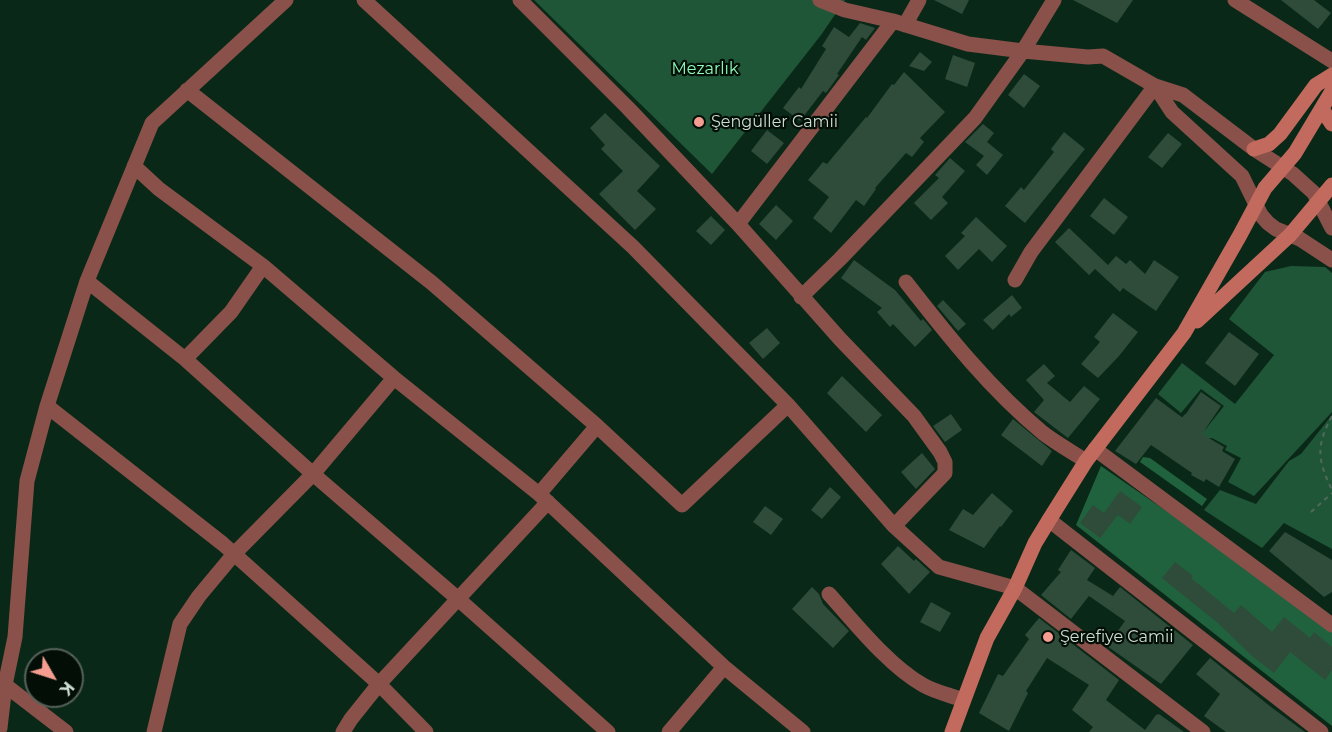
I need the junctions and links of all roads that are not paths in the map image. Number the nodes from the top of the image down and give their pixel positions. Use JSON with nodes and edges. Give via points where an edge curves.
{"nodes":[{"id":1,"x":286,"y":0,"type":"edge"},
{"id":2,"x":364,"y":0,"type":"edge"},
{"id":3,"x":520,"y":0,"type":"edge"},
{"id":4,"x":820,"y":0,"type":"edge"},
{"id":5,"x":919,"y":0,"type":"edge"},
{"id":6,"x":1054,"y":0,"type":"edge"},
{"id":7,"x":1235,"y":0,"type":"edge"},
{"id":8,"x":899,"y":23,"type":"junction"},
{"id":9,"x":1023,"y":51,"type":"junction"},
{"id":10,"x":1332,"y":61,"type":"edge"},
{"id":11,"x":1332,"y":75,"type":"edge"},
{"id":12,"x":1155,"y":86,"type":"junction"},
{"id":13,"x":187,"y":90,"type":"junction"},
{"id":14,"x":1332,"y":91,"type":"edge"},
{"id":15,"x":1322,"y":109,"type":"junction"},
{"id":16,"x":1332,"y":124,"type":"edge"},
{"id":17,"x":1254,"y":149,"type":"junction"},
{"id":18,"x":134,"y":166,"type":"junction"},
{"id":19,"x":1283,"y":168,"type":"junction"},
{"id":20,"x":1332,"y":185,"type":"edge"},
{"id":21,"x":1319,"y":201,"type":"junction"},
{"id":22,"x":1256,"y":204,"type":"junction"},
{"id":23,"x":738,"y":224,"type":"junction"},
{"id":24,"x":1332,"y":228,"type":"edge"},
{"id":25,"x":1290,"y":235,"type":"junction"},
{"id":26,"x":1332,"y":260,"type":"edge"},
{"id":27,"x":263,"y":266,"type":"junction"},
{"id":28,"x":1015,"y":280,"type":"dead end"},
{"id":29,"x":87,"y":281,"type":"junction"},
{"id":30,"x":906,"y":282,"type":"dead end"},
{"id":31,"x":801,"y":297,"type":"junction"},
{"id":32,"x":1184,"y":333,"type":"junction"},
{"id":33,"x":185,"y":359,"type":"junction"},
{"id":34,"x":394,"y":378,"type":"junction"},
{"id":35,"x":788,"y":405,"type":"junction"},
{"id":36,"x":47,"y":406,"type":"junction"},
{"id":37,"x":597,"y":426,"type":"junction"},
{"id":38,"x":1090,"y":455,"type":"junction"},
{"id":39,"x":313,"y":474,"type":"junction"},
{"id":40,"x":544,"y":498,"type":"junction"},
{"id":41,"x":1049,"y":520,"type":"junction"},
{"id":42,"x":894,"y":526,"type":"junction"},
{"id":43,"x":234,"y":554,"type":"junction"},
{"id":44,"x":1015,"y":588,"type":"junction"},
{"id":45,"x":829,"y":594,"type":"dead end"},
{"id":46,"x":457,"y":598,"type":"junction"},
{"id":47,"x":1332,"y":625,"type":"edge"},
{"id":48,"x":7,"y":635,"type":"edge"},
{"id":49,"x":724,"y":667,"type":"junction"},
{"id":50,"x":379,"y":684,"type":"junction"},
{"id":51,"x":5,"y":685,"type":"junction"},
{"id":52,"x":963,"y":700,"type":"junction"},
{"id":53,"x":0,"y":729,"type":"edge"},
{"id":54,"x":66,"y":732,"type":"edge"},
{"id":55,"x":154,"y":732,"type":"edge"},
{"id":56,"x":343,"y":732,"type":"edge"},
{"id":57,"x":426,"y":732,"type":"edge"},
{"id":58,"x":608,"y":732,"type":"edge"},
{"id":59,"x":669,"y":732,"type":"edge"},
{"id":60,"x":803,"y":732,"type":"edge"},
{"id":61,"x":952,"y":732,"type":"edge"},
{"id":62,"x":1203,"y":732,"type":"edge"},
{"id":63,"x":1321,"y":732,"type":"edge"}],
"edges":[{"from":1,"to":13,"type":"street"},
{"from":2,"to":35,"type":"street","via":[[633,247]]},
{"from":3,"to":23,"type":"street"},
{"from":4,"to":8,"type":"street"},
{"from":5,"to":8,"type":"street"},
{"from":6,"to":9,"type":"street"},
{"from":7,"to":10,"type":"street"},
{"from":8,"to":9,"type":"street","via":[[968,44]]},
{"from":8,"to":23,"type":"street"},
{"from":9,"to":12,"type":"street","via":[[1103,56]]},
{"from":9,"to":31,"type":"street","via":[[975,118]]},
{"from":11,"to":17,"type":"main road","via":[[1316,85],[1280,134],[1269,144]]},
{"from":12,"to":17,"type":"street","via":[[1183,95]]},
{"from":12,"to":22,"type":"street","via":[[1172,112],[1242,176]]},
{"from":12,"to":28,"type":"street","via":[[1031,252]]},
{"from":13,"to":18,"type":"street","via":[[152,123]]},
{"from":13,"to":37,"type":"street","via":[[432,282]]},
{"from":14,"to":15,"type":"main road"},
{"from":15,"to":16,"type":"main road"},
{"from":15,"to":19,"type":"main road"},
{"from":17,"to":19,"type":"street"},
{"from":18,"to":27,"type":"street"},
{"from":18,"to":29,"type":"street"},
{"from":19,"to":21,"type":"street","via":[[1306,183]]},
{"from":19,"to":22,"type":"main road"},
{"from":20,"to":21,"type":"main road"},
{"from":21,"to":24,"type":"street"},
{"from":21,"to":25,"type":"main road"},
{"from":22,"to":25,"type":"street","via":[[1268,223]]},
{"from":22,"to":32,"type":"main road"},
{"from":23,"to":31,"type":"street"},
{"from":25,"to":26,"type":"street"},
{"from":25,"to":32,"type":"main road"},
{"from":27,"to":33,"type":"street","via":[[231,312]]},
{"from":27,"to":34,"type":"street"},
{"from":29,"to":33,"type":"street"},
{"from":29,"to":36,"type":"street"},
{"from":30,"to":38,"type":"street","via":[[992,386],[1045,434]]},
{"from":31,"to":42,"type":"street","via":[[914,416],[945,462],[945,473]]},
{"from":32,"to":38,"type":"main road"},
{"from":33,"to":39,"type":"street"},
{"from":34,"to":39,"type":"street"},
{"from":34,"to":40,"type":"street"},
{"from":35,"to":37,"type":"street","via":[[682,505]]},
{"from":35,"to":42,"type":"street"},
{"from":36,"to":43,"type":"street"},
{"from":36,"to":48,"type":"street","via":[[27,480]]},
{"from":37,"to":40,"type":"street"},
{"from":38,"to":41,"type":"main road"},
{"from":38,"to":47,"type":"street"},
{"from":39,"to":43,"type":"street"},
{"from":39,"to":46,"type":"street"},
{"from":40,"to":46,"type":"street"},
{"from":40,"to":49,"type":"street"},
{"from":41,"to":44,"type":"main road"},
{"from":41,"to":63,"type":"street"},
{"from":42,"to":44,"type":"street","via":[[939,567]]},
{"from":43,"to":50,"type":"street"},
{"from":43,"to":55,"type":"street","via":[[180,624]]},
{"from":44,"to":52,"type":"main road","via":[[987,638]]},
{"from":44,"to":62,"type":"street"},
{"from":45,"to":52,"type":"street","via":[[902,669],[924,685]]},
{"from":46,"to":50,"type":"street"},
{"from":46,"to":58,"type":"street"},
{"from":48,"to":51,"type":"street"},
{"from":49,"to":59,"type":"street"},
{"from":49,"to":60,"type":"street"},
{"from":50,"to":56,"type":"street"},
{"from":50,"to":57,"type":"street"},
{"from":51,"to":53,"type":"street"},
{"from":51,"to":54,"type":"street"},
{"from":52,"to":61,"type":"main road"}]}
